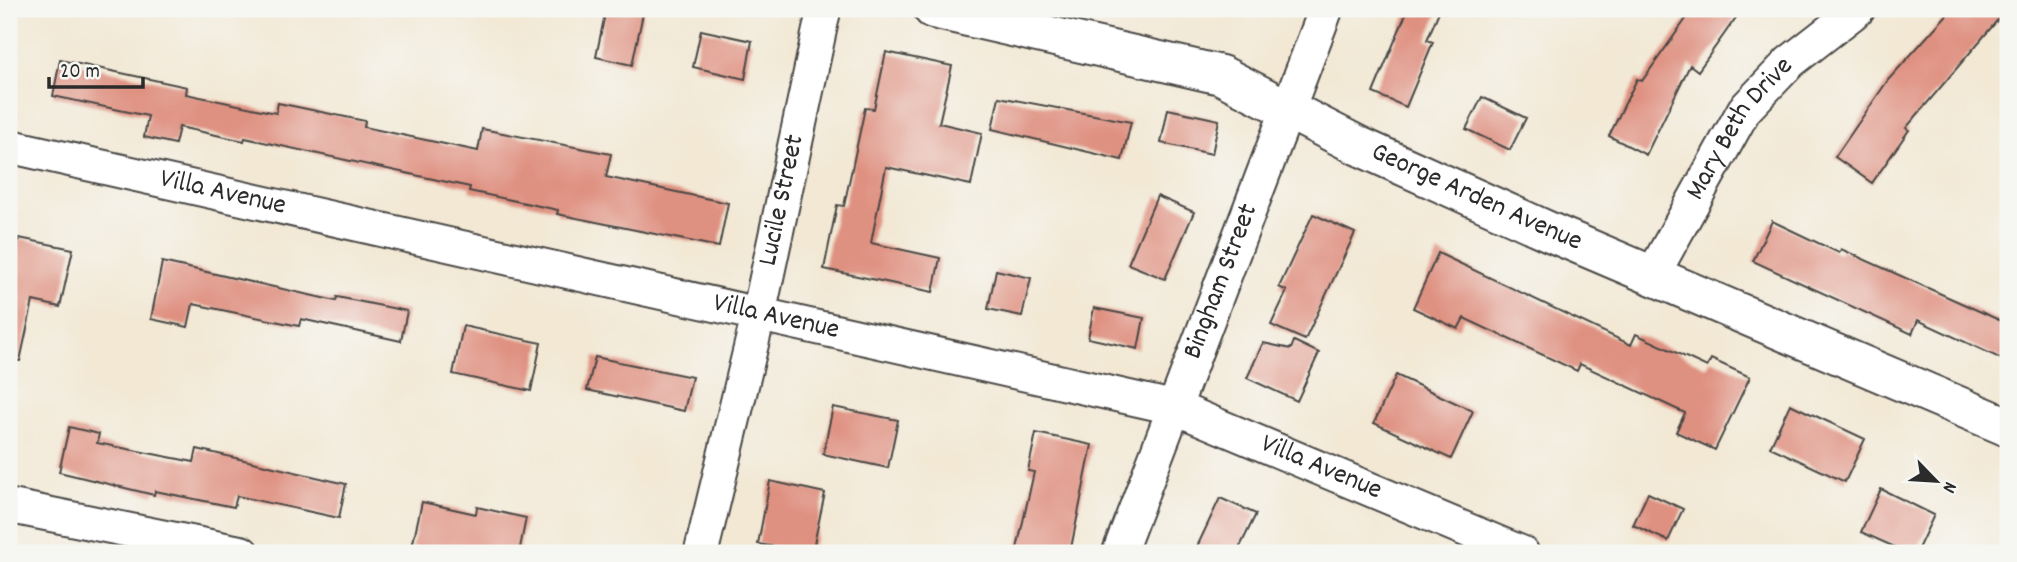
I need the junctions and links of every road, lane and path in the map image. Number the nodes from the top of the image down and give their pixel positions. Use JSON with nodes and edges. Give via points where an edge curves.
{"nodes":[{"id":1,"x":824,"y":9,"type":"edge"},
{"id":2,"x":933,"y":9,"type":"edge"},
{"id":3,"x":1326,"y":9,"type":"edge"},
{"id":4,"x":1858,"y":9,"type":"edge"},
{"id":5,"x":1289,"y":110,"type":"junction"},
{"id":6,"x":9,"y":146,"type":"edge"},
{"id":7,"x":1652,"y":276,"type":"junction"},
{"id":8,"x":759,"y":313,"type":"junction"},
{"id":9,"x":1175,"y":408,"type":"junction"},
{"id":10,"x":2008,"y":426,"type":"edge"},
{"id":11,"x":9,"y":506,"type":"edge"},
{"id":12,"x":242,"y":553,"type":"edge"},
{"id":13,"x":701,"y":553,"type":"edge"},
{"id":14,"x":1119,"y":553,"type":"edge"},
{"id":15,"x":1522,"y":553,"type":"edge"}],
"edges":[{"from":1,"to":8,"type":"street","name":"Lucile Street"},
{"from":2,"to":5,"type":"street","name":"George Arden Avenue","via":[[1222,75]]},
{"from":3,"to":5,"type":"street","name":"Bingham Street"},
{"from":4,"to":7,"type":"street","name":"Mary Beth Drive","via":[[1790,62],[1744,110]]},
{"from":5,"to":7,"type":"street","name":"George Arden Avenue","via":[[1359,146]]},
{"from":5,"to":9,"type":"street","name":"Bingham Street"},
{"from":6,"to":8,"type":"street","name":"Villa Avenue"},
{"from":7,"to":10,"type":"street","name":"George Arden Avenue"},
{"from":8,"to":9,"type":"street","name":"Villa Avenue"},
{"from":8,"to":13,"type":"street","name":"Lucile Street"},
{"from":9,"to":14,"type":"street","name":"Bingham Street"},
{"from":9,"to":15,"type":"street","name":"Villa Avenue"},
{"from":11,"to":12,"type":"street"}]}
